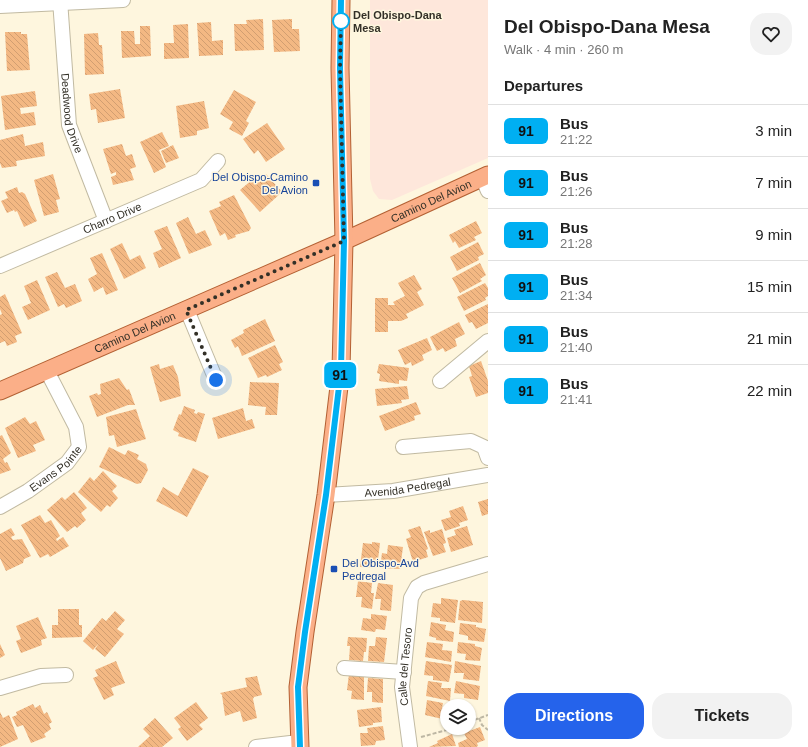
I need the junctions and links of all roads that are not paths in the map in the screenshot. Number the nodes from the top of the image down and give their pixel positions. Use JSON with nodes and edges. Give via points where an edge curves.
{"nodes":[{"id":1,"x":123,"y":0,"type":"edge"},
{"id":2,"x":341,"y":0,"type":"edge"},
{"id":3,"x":60,"y":1,"type":"edge"},
{"id":4,"x":0,"y":6,"type":"edge"},
{"id":5,"x":218,"y":161,"type":"dead end"},
{"id":6,"x":486,"y":181,"type":"edge"},
{"id":7,"x":106,"y":221,"type":"junction"},
{"id":8,"x":344,"y":241,"type":"junction"},
{"id":9,"x":0,"y":266,"type":"edge"},
{"id":10,"x":186,"y":310,"type":"junction"},
{"id":11,"x":488,"y":341,"type":"edge"},
{"id":12,"x":47,"y":371,"type":"junction"},
{"id":13,"x":216,"y":380,"type":"dead end"},
{"id":14,"x":440,"y":381,"type":"dead end"},
{"id":15,"x":0,"y":391,"type":"edge"},
{"id":16,"x":403,"y":447,"type":"dead end"},
{"id":17,"x":488,"y":458,"type":"edge"},
{"id":18,"x":488,"y":475,"type":"edge"},
{"id":19,"x":326,"y":495,"type":"junction"},
{"id":20,"x":0,"y":507,"type":"edge"},
{"id":21,"x":488,"y":564,"type":"edge"},
{"id":22,"x":344,"y":668,"type":"dead end"},
{"id":23,"x":404,"y":672,"type":"junction"},
{"id":24,"x":66,"y":675,"type":"dead end"},
{"id":25,"x":0,"y":688,"type":"edge"},
{"id":26,"x":409,"y":744,"type":"edge"},
{"id":27,"x":299,"y":745,"type":"edge"},
{"id":28,"x":256,"y":747,"type":"edge"}],
"edges":[{"from":1,"to":3,"type":"street"},
{"from":2,"to":8,"type":"main road"},
{"from":3,"to":4,"type":"street"},
{"from":3,"to":7,"type":"street","name":"Deadwood Drive","via":[[69,125]]},
{"from":5,"to":7,"type":"street","name":"Charro Drive","via":[[201,180]]},
{"from":6,"to":8,"type":"main road","name":"Camino Del Avion"},
{"from":7,"to":9,"type":"street","name":"Charro Drive"},
{"from":8,"to":10,"type":"main road","name":"Camino Del Avion"},
{"from":8,"to":19,"type":"main road","via":[[341,370]]},
{"from":10,"to":12,"type":"main road","name":"Camino Del Avion"},
{"from":10,"to":13,"type":"street"},
{"from":11,"to":14,"type":"street"},
{"from":12,"to":15,"type":"main road","name":"Camino Del Avion"},
{"from":12,"to":20,"type":"street","name":"Evans Pointe","via":[[76,427],[78,447],[67,463]]},
{"from":16,"to":17,"type":"street","via":[[471,442],[484,447]]},
{"from":18,"to":19,"type":"street","name":"Avenida Pedregal","via":[[393,491]]},
{"from":19,"to":27,"type":"main road","via":[[298,687]]},
{"from":21,"to":23,"type":"street","name":"Calle del Tesoro","via":[[417,587],[411,598]]},
{"from":22,"to":23,"type":"street"},
{"from":23,"to":26,"type":"street","name":"Calle del Tesoro","via":[[402,687]]},
{"from":24,"to":25,"type":"street","via":[[40,676]]},
{"from":27,"to":28,"type":"street"}]}
